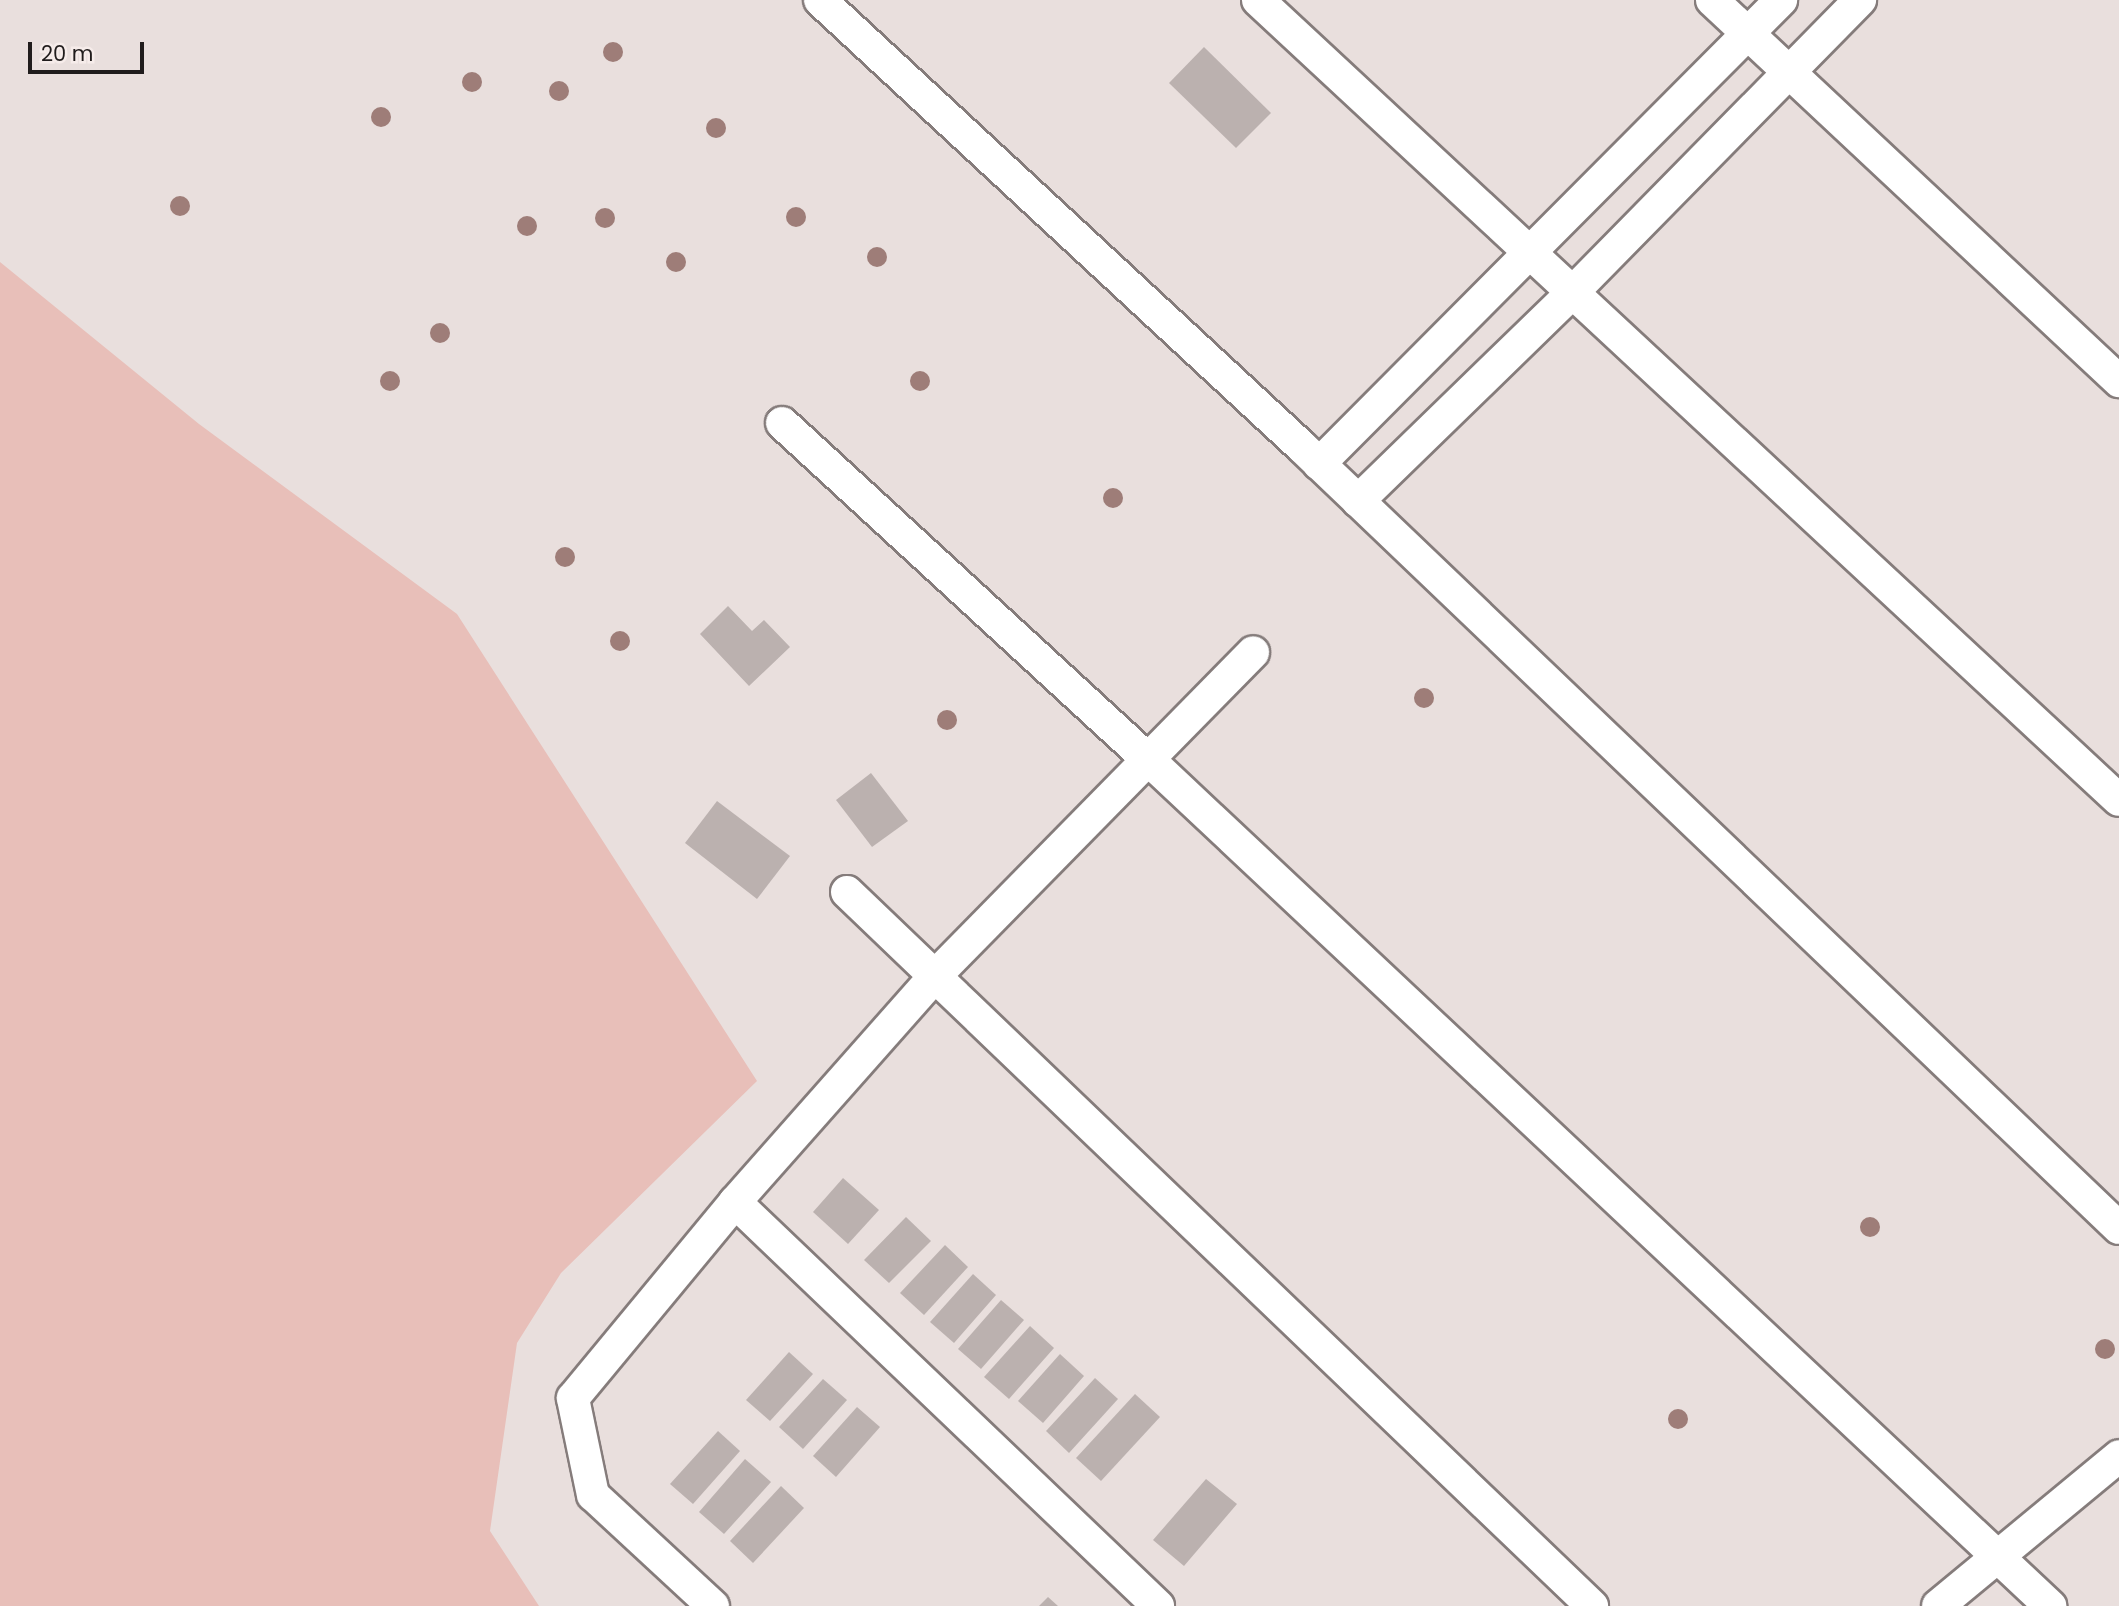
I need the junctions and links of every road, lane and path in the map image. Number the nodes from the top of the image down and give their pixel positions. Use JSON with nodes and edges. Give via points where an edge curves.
{"nodes":[{"id":1,"x":820,"y":0,"type":"edge"},
{"id":2,"x":1258,"y":0,"type":"edge"},
{"id":3,"x":1712,"y":0,"type":"edge"},
{"id":4,"x":1781,"y":0,"type":"edge"},
{"id":5,"x":1860,"y":0,"type":"edge"},
{"id":6,"x":1749,"y":33,"type":"junction"},
{"id":7,"x":1791,"y":71,"type":"junction"},
{"id":8,"x":1529,"y":255,"type":"junction"},
{"id":9,"x":1570,"y":295,"type":"junction"},
{"id":10,"x":2119,"y":381,"type":"edge"},
{"id":11,"x":782,"y":423,"type":"dead end"},
{"id":12,"x":1319,"y":464,"type":"junction"},
{"id":13,"x":1358,"y":501,"type":"junction"},
{"id":14,"x":1254,"y":652,"type":"dead end"},
{"id":15,"x":1150,"y":761,"type":"junction"},
{"id":16,"x":2119,"y":800,"type":"edge"},
{"id":17,"x":847,"y":892,"type":"dead end"},
{"id":18,"x":937,"y":974,"type":"junction"},
{"id":19,"x":735,"y":1202,"type":"junction"},
{"id":20,"x":2119,"y":1228,"type":"edge"},
{"id":21,"x":2119,"y":1455,"type":"edge"},
{"id":22,"x":1999,"y":1558,"type":"junction"},
{"id":23,"x":713,"y":1606,"type":"edge"},
{"id":24,"x":1158,"y":1606,"type":"edge"},
{"id":25,"x":1592,"y":1606,"type":"edge"},
{"id":26,"x":1938,"y":1606,"type":"edge"},
{"id":27,"x":2050,"y":1606,"type":"edge"}],
"edges":[{"from":1,"to":12,"type":"street"},
{"from":2,"to":8,"type":"street"},
{"from":3,"to":6,"type":"street"},
{"from":4,"to":6,"type":"street"},
{"from":5,"to":7,"type":"street"},
{"from":6,"to":7,"type":"street"},
{"from":6,"to":8,"type":"street"},
{"from":7,"to":9,"type":"street"},
{"from":7,"to":10,"type":"street"},
{"from":8,"to":9,"type":"street"},
{"from":8,"to":12,"type":"street"},
{"from":9,"to":13,"type":"street"},
{"from":9,"to":16,"type":"street"},
{"from":11,"to":15,"type":"street"},
{"from":12,"to":13,"type":"street"},
{"from":13,"to":20,"type":"street"},
{"from":14,"to":15,"type":"street"},
{"from":15,"to":18,"type":"street"},
{"from":15,"to":22,"type":"street"},
{"from":17,"to":18,"type":"street"},
{"from":18,"to":19,"type":"street"},
{"from":18,"to":25,"type":"street"},
{"from":19,"to":23,"type":"street","via":[[573,1398],[593,1494]]},
{"from":19,"to":24,"type":"street"},
{"from":21,"to":22,"type":"street"},
{"from":22,"to":26,"type":"street"},
{"from":22,"to":27,"type":"street"}]}
